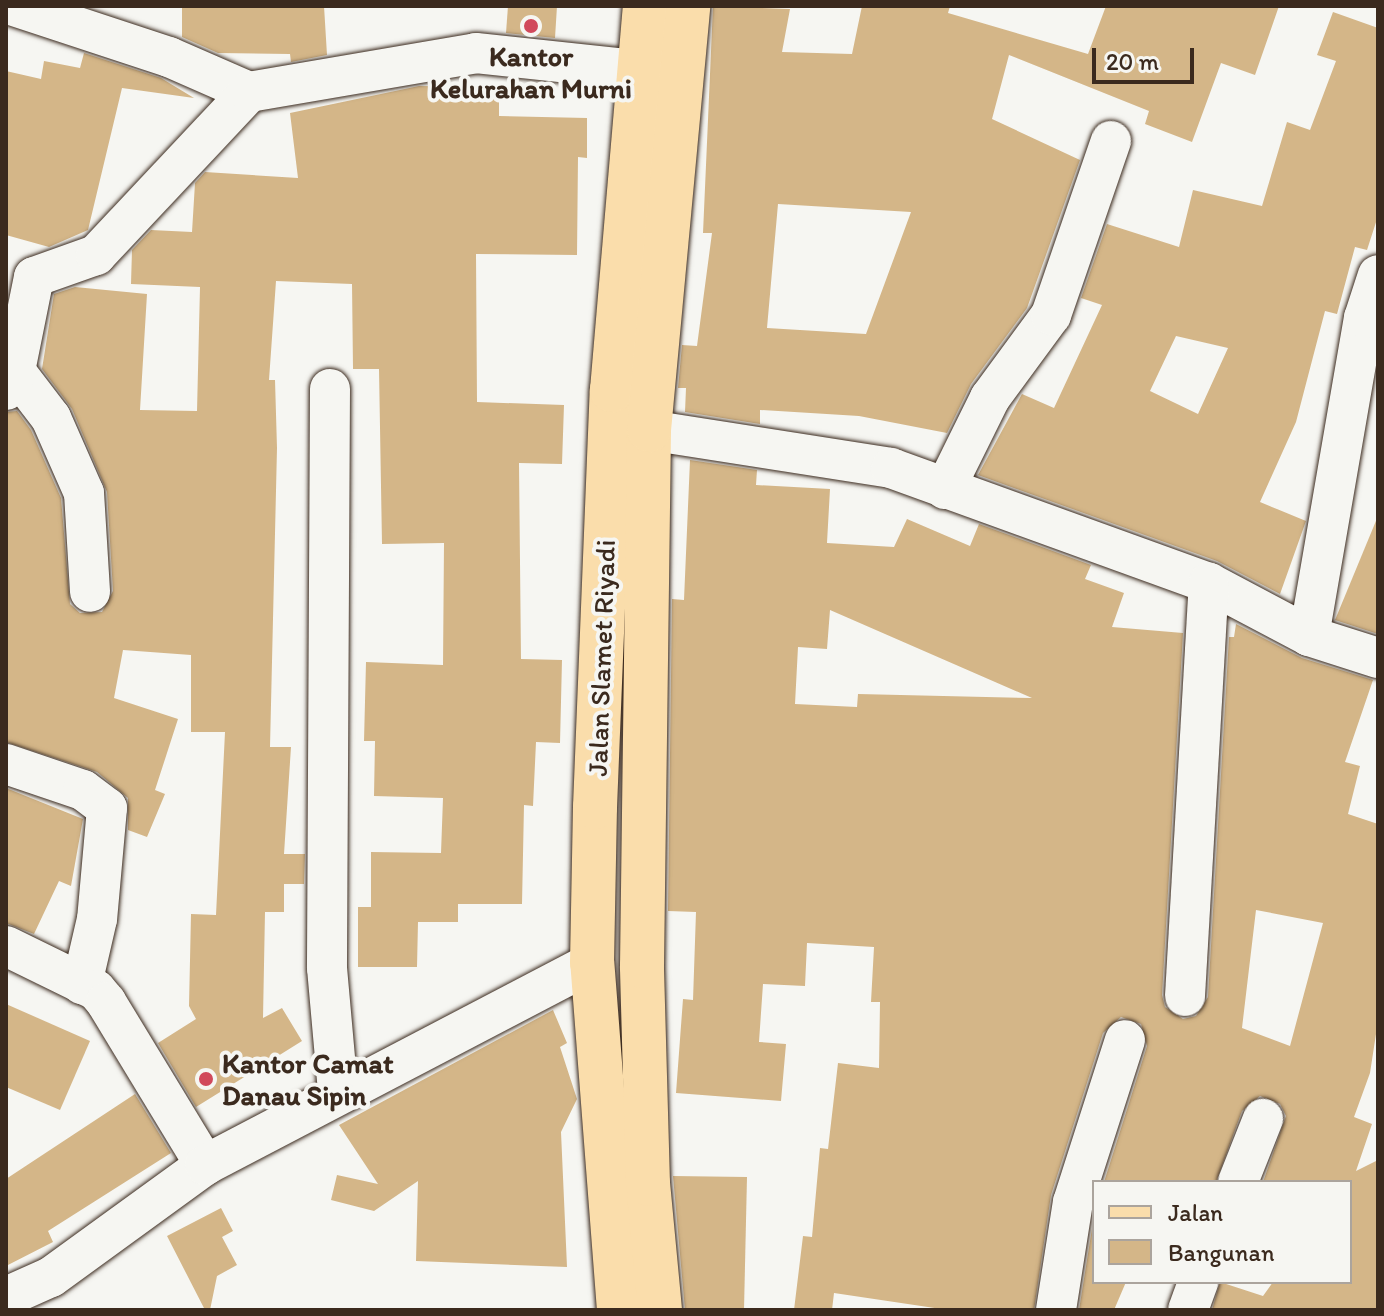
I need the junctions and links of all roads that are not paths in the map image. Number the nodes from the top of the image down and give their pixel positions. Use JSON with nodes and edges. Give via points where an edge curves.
{"nodes":[{"id":1,"x":14,"y":6,"type":"edge"},
{"id":2,"x":645,"y":6,"type":"edge"},
{"id":3,"x":688,"y":6,"type":"edge"},
{"id":4,"x":635,"y":70,"type":"junction"},
{"id":5,"x":249,"y":92,"type":"junction"},
{"id":6,"x":1111,"y":141,"type":"dead end"},
{"id":7,"x":1378,"y":275,"type":"edge"},
{"id":8,"x":11,"y":380,"type":"edge"},
{"id":9,"x":330,"y":389,"type":"dead end"},
{"id":10,"x":649,"y":430,"type":"junction"},
{"id":11,"x":945,"y":489,"type":"junction"},
{"id":12,"x":1209,"y":583,"type":"junction"},
{"id":13,"x":90,"y":592,"type":"dead end"},
{"id":14,"x":603,"y":601,"type":"junction"},
{"id":15,"x":647,"y":601,"type":"junction"},
{"id":16,"x":1309,"y":636,"type":"junction"},
{"id":17,"x":1378,"y":658,"type":"edge"},
{"id":18,"x":6,"y":764,"type":"edge"},
{"id":19,"x":6,"y":946,"type":"edge"},
{"id":20,"x":592,"y":963,"type":"junction"},
{"id":21,"x":82,"y":984,"type":"junction"},
{"id":22,"x":1185,"y":996,"type":"dead end"},
{"id":23,"x":1125,"y":1040,"type":"dead end"},
{"id":24,"x":338,"y":1091,"type":"junction"},
{"id":25,"x":1263,"y":1119,"type":"dead end"},
{"id":26,"x":205,"y":1165,"type":"junction"},
{"id":27,"x":1239,"y":1180,"type":"edge"},
{"id":28,"x":1197,"y":1284,"type":"edge"},
{"id":29,"x":6,"y":1297,"type":"edge"},
{"id":30,"x":619,"y":1310,"type":"edge"},
{"id":31,"x":660,"y":1310,"type":"edge"},
{"id":32,"x":1056,"y":1310,"type":"edge"},
{"id":33,"x":1188,"y":1310,"type":"edge"}],
"edges":[{"from":1,"to":5,"type":"street","via":[[169,57]]},
{"from":2,"to":4,"type":"main road","name":"Jalan Slamet Riyadi"},
{"from":3,"to":10,"type":"main road","name":"Jalan Slamet Riyadi"},
{"from":4,"to":5,"type":"street","via":[[476,53]]},
{"from":4,"to":14,"type":"main road","name":"Jalan Slamet Riyadi"},
{"from":5,"to":8,"type":"street","via":[[96,255],[34,277]]},
{"from":6,"to":11,"type":"street","via":[[1051,315],[990,398]]},
{"from":7,"to":16,"type":"street","via":[[1364,318]]},
{"from":8,"to":13,"type":"street","via":[[51,418],[84,493]]},
{"from":9,"to":24,"type":"street","via":[[327,968]]},
{"from":10,"to":11,"type":"street","via":[[891,468]]},
{"from":10,"to":15,"type":"main road","name":"Jalan Slamet Riyadi"},
{"from":11,"to":12,"type":"street"},
{"from":12,"to":16,"type":"street"},
{"from":12,"to":22,"type":"street"},
{"from":14,"to":15,"type":"main road"},
{"from":14,"to":20,"type":"main road","name":"Jalan Slamet Riyadi"},
{"from":15,"to":31,"type":"main road","name":"Jalan Slamet Riyadi","via":[[642,966],[648,1184]]},
{"from":16,"to":17,"type":"street"},
{"from":18,"to":21,"type":"street","via":[[83,790],[107,808],[97,919]]},
{"from":19,"to":21,"type":"street"},
{"from":20,"to":24,"type":"street"},
{"from":20,"to":30,"type":"main road","name":"Jalan Slamet Riyadi"},
{"from":21,"to":26,"type":"street","via":[[106,1002]]},
{"from":23,"to":32,"type":"street","via":[[1073,1202]]},
{"from":24,"to":26,"type":"street"},
{"from":25,"to":27,"type":"street"},
{"from":26,"to":29,"type":"street","via":[[51,1277]]},
{"from":28,"to":33,"type":"street"}]}
